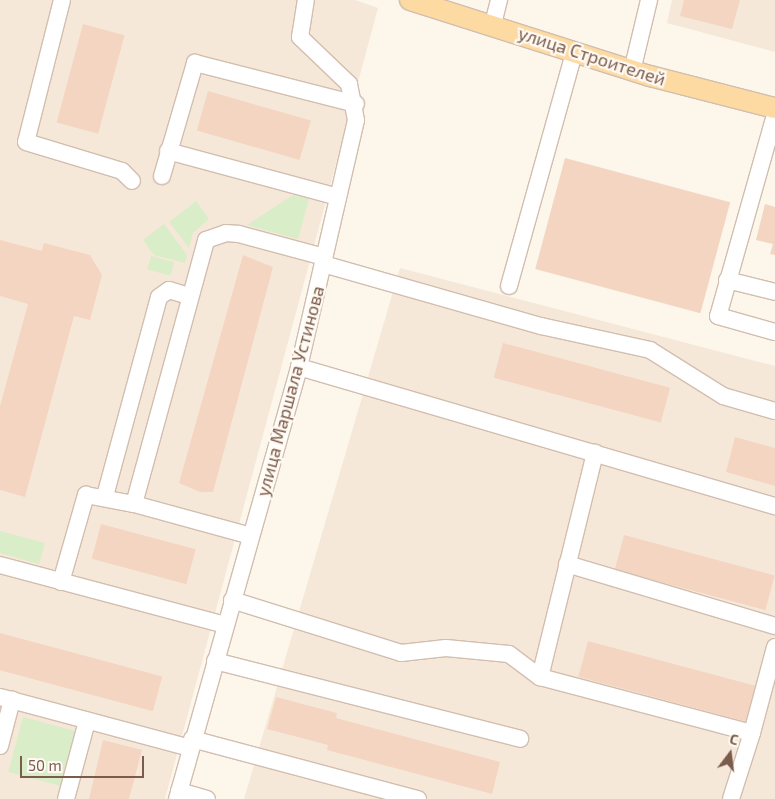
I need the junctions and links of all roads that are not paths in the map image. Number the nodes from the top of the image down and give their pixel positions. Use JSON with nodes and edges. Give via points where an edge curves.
{"nodes":[{"id":1,"x":62,"y":0,"type":"edge"},
{"id":2,"x":306,"y":0,"type":"edge"},
{"id":3,"x":410,"y":0,"type":"edge"},
{"id":4,"x":499,"y":0,"type":"edge"},
{"id":5,"x":649,"y":0,"type":"edge"},
{"id":6,"x":493,"y":24,"type":"junction"},
{"id":7,"x":574,"y":52,"type":"junction"},
{"id":8,"x":632,"y":71,"type":"junction"},
{"id":9,"x":356,"y":104,"type":"junction"},
{"id":10,"x":775,"y":108,"type":"edge"},
{"id":11,"x":775,"y":115,"type":"edge"},
{"id":12,"x":168,"y":151,"type":"junction"},
{"id":13,"x":162,"y":176,"type":"dead end"},
{"id":14,"x":132,"y":181,"type":"dead end"},
{"id":15,"x":338,"y":197,"type":"junction"},
{"id":16,"x":323,"y":260,"type":"junction"},
{"id":17,"x":728,"y":280,"type":"junction"},
{"id":18,"x":509,"y":286,"type":"dead end"},
{"id":19,"x":775,"y":292,"type":"edge"},
{"id":20,"x":189,"y":296,"type":"junction"},
{"id":21,"x":775,"y":332,"type":"edge"},
{"id":22,"x":299,"y":367,"type":"junction"},
{"id":23,"x":775,"y":411,"type":"edge"},
{"id":24,"x":595,"y":454,"type":"junction"},
{"id":25,"x":105,"y":496,"type":"junction"},
{"id":26,"x":134,"y":504,"type":"junction"},
{"id":27,"x":775,"y":506,"type":"edge"},
{"id":28,"x":251,"y":536,"type":"junction"},
{"id":29,"x":567,"y":564,"type":"junction"},
{"id":30,"x":0,"y":565,"type":"edge"},
{"id":31,"x":61,"y":582,"type":"junction"},
{"id":32,"x":232,"y":600,"type":"junction"},
{"id":33,"x":226,"y":626,"type":"junction"},
{"id":34,"x":775,"y":626,"type":"edge"},
{"id":35,"x":775,"y":647,"type":"edge"},
{"id":36,"x":215,"y":662,"type":"junction"},
{"id":37,"x":540,"y":677,"type":"junction"},
{"id":38,"x":6,"y":699,"type":"edge"},
{"id":39,"x":87,"y":720,"type":"junction"},
{"id":40,"x":752,"y":733,"type":"junction"},
{"id":41,"x":520,"y":739,"type":"dead end"},
{"id":42,"x":191,"y":744,"type":"junction"},
{"id":43,"x":0,"y":746,"type":"edge"},
{"id":44,"x":178,"y":795,"type":"edge"},
{"id":45,"x":66,"y":799,"type":"edge"},
{"id":46,"x":207,"y":799,"type":"edge"},
{"id":47,"x":418,"y":799,"type":"edge"},
{"id":48,"x":731,"y":799,"type":"edge"}],
"edges":[{"from":1,"to":14,"type":"street","via":[[26,142],[122,171]]},
{"from":2,"to":9,"type":"street","via":[[300,37],[350,84]]},
{"from":3,"to":6,"type":"main road","name":"улица Строителей"},
{"from":4,"to":6,"type":"street"},
{"from":5,"to":8,"type":"street"},
{"from":6,"to":7,"type":"main road","name":"улица Строителей"},
{"from":7,"to":8,"type":"main road","name":"улица Строителей"},
{"from":7,"to":18,"type":"street"},
{"from":8,"to":10,"type":"main road","name":"улица Строителей"},
{"from":9,"to":12,"type":"street","via":[[195,63]]},
{"from":9,"to":15,"type":"street","name":"улица Маршала Устинова"},
{"from":11,"to":17,"type":"street"},
{"from":12,"to":13,"type":"street"},
{"from":12,"to":15,"type":"street"},
{"from":15,"to":16,"type":"street","name":"улица Маршала Устинова"},
{"from":16,"to":20,"type":"street","via":[[238,234],[216,235],[201,248]]},
{"from":16,"to":22,"type":"street","name":"улица Маршала Устинова"},
{"from":16,"to":23,"type":"street","via":[[541,326],[650,350],[723,396]]},
{"from":17,"to":19,"type":"street"},
{"from":17,"to":21,"type":"street","via":[[718,316]]},
{"from":20,"to":25,"type":"street","via":[[169,290],[159,297]]},
{"from":20,"to":26,"type":"street"},
{"from":22,"to":24,"type":"street"},
{"from":22,"to":28,"type":"street","name":"улица Маршала Устинова"},
{"from":24,"to":27,"type":"street"},
{"from":24,"to":29,"type":"street"},
{"from":25,"to":26,"type":"street"},
{"from":25,"to":31,"type":"street","via":[[92,493],[83,500]]},
{"from":26,"to":28,"type":"street"},
{"from":28,"to":32,"type":"street","name":"улица Маршала Устинова"},
{"from":29,"to":34,"type":"street"},
{"from":29,"to":37,"type":"street"},
{"from":30,"to":31,"type":"street"},
{"from":31,"to":33,"type":"street"},
{"from":32,"to":33,"type":"street","name":"улица Маршала Устинова"},
{"from":32,"to":37,"type":"street","via":[[400,653],[446,648],[509,654]]},
{"from":33,"to":36,"type":"street","name":"улица Маршала Устинова"},
{"from":35,"to":40,"type":"street"},
{"from":36,"to":41,"type":"street"},
{"from":36,"to":42,"type":"street","name":"улица Маршала Устинова"},
{"from":37,"to":40,"type":"street"},
{"from":38,"to":39,"type":"street"},
{"from":38,"to":43,"type":"street"},
{"from":39,"to":42,"type":"street"},
{"from":39,"to":45,"type":"street"},
{"from":40,"to":48,"type":"street"},
{"from":42,"to":44,"type":"street","name":"улица Маршала Устинова"},
{"from":42,"to":47,"type":"street"},
{"from":44,"to":46,"type":"street"}]}
